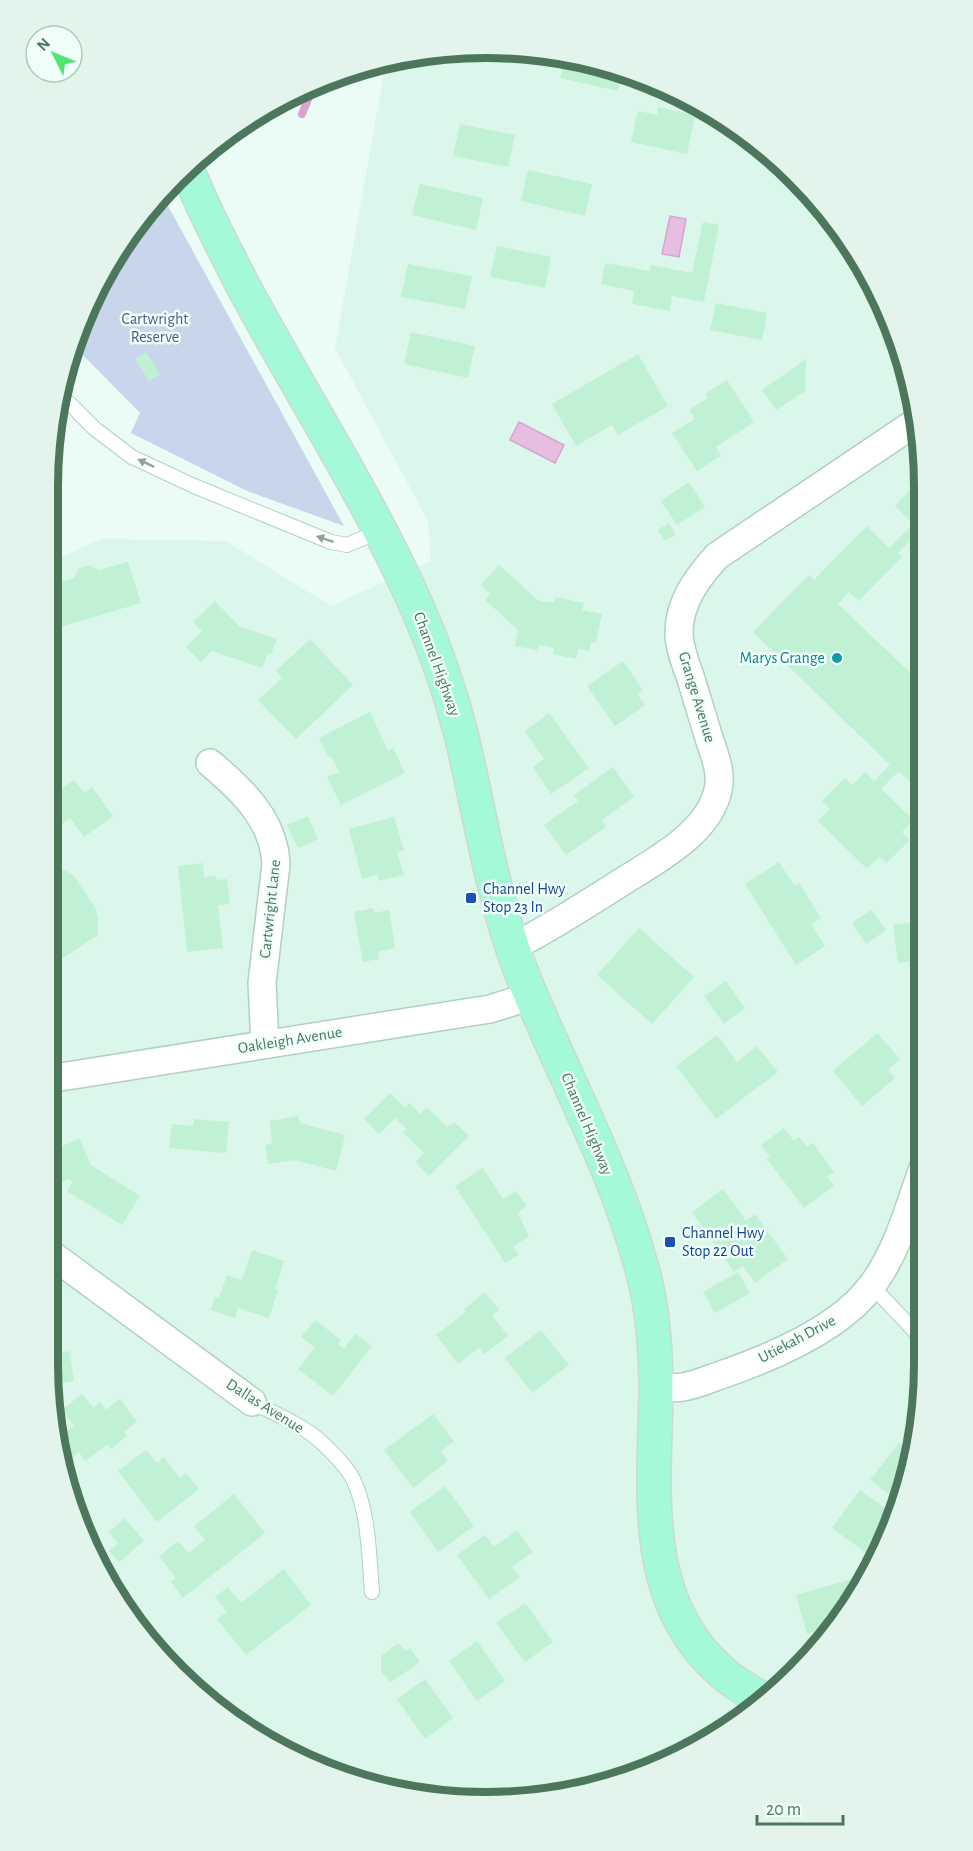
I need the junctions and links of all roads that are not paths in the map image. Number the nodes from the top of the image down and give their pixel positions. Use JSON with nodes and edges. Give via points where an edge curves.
{"nodes":[{"id":1,"x":191,"y":179,"type":"edge"},
{"id":2,"x":67,"y":401,"type":"edge"},
{"id":3,"x":910,"y":426,"type":"edge"},
{"id":4,"x":380,"y":531,"type":"junction"},
{"id":5,"x":210,"y":763,"type":"dead end"},
{"id":6,"x":512,"y":947,"type":"junction"},
{"id":7,"x":531,"y":996,"type":"junction"},
{"id":8,"x":265,"y":1044,"type":"junction"},
{"id":9,"x":58,"y":1077,"type":"edge"},
{"id":10,"x":914,"y":1194,"type":"edge"},
{"id":11,"x":58,"y":1259,"type":"edge"},
{"id":12,"x":872,"y":1286,"type":"junction"},
{"id":13,"x":914,"y":1330,"type":"edge"},
{"id":14,"x":656,"y":1389,"type":"junction"},
{"id":15,"x":252,"y":1402,"type":"joint"},
{"id":16,"x":372,"y":1592,"type":"dead end"},
{"id":17,"x":757,"y":1696,"type":"edge"}],
"edges":[{"from":1,"to":4,"type":"main road","name":"Channel Highway","via":[[261,320]]},
{"from":4,"to":2,"type":"lane","one_way":true,"via":[[347,545],[331,542],[194,486],[120,449]]},
{"from":3,"to":6,"type":"street","name":"Grange Avenue","via":[[717,556],[702,573],[683,609],[679,632],[720,777],[709,813],[673,849],[546,931]]},
{"from":4,"to":6,"type":"main road","name":"Channel Highway","via":[[443,672]]},
{"from":5,"to":8,"type":"street","name":"Cartwright Lane","via":[[249,800],[275,847],[262,983]]},
{"from":6,"to":7,"type":"main road","name":"Channel Highway"},
{"from":7,"to":8,"type":"street","name":"Oakleigh Avenue","via":[[490,1009]]},
{"from":7,"to":14,"type":"main road","name":"Channel Highway","via":[[619,1197],[637,1248],[653,1319]]},
{"from":8,"to":9,"type":"street","name":"Oakleigh Avenue"},
{"from":10,"to":12,"type":"street","name":"Utiekah Drive","via":[[885,1267]]},
{"from":11,"to":15,"type":"street","name":"Dallas Avenue"},
{"from":12,"to":13,"type":"lane"},
{"from":12,"to":14,"type":"street","name":"Utiekah Drive","via":[[835,1321],[809,1336],[741,1368],[685,1387]]},
{"from":14,"to":17,"type":"main road","name":"Channel Highway","via":[[655,1540],[666,1585],[683,1624],[704,1654],[723,1674]]},
{"from":15,"to":16,"type":"lane","name":"Dallas Avenue","via":[[320,1440],[352,1477],[365,1524]]}]}
